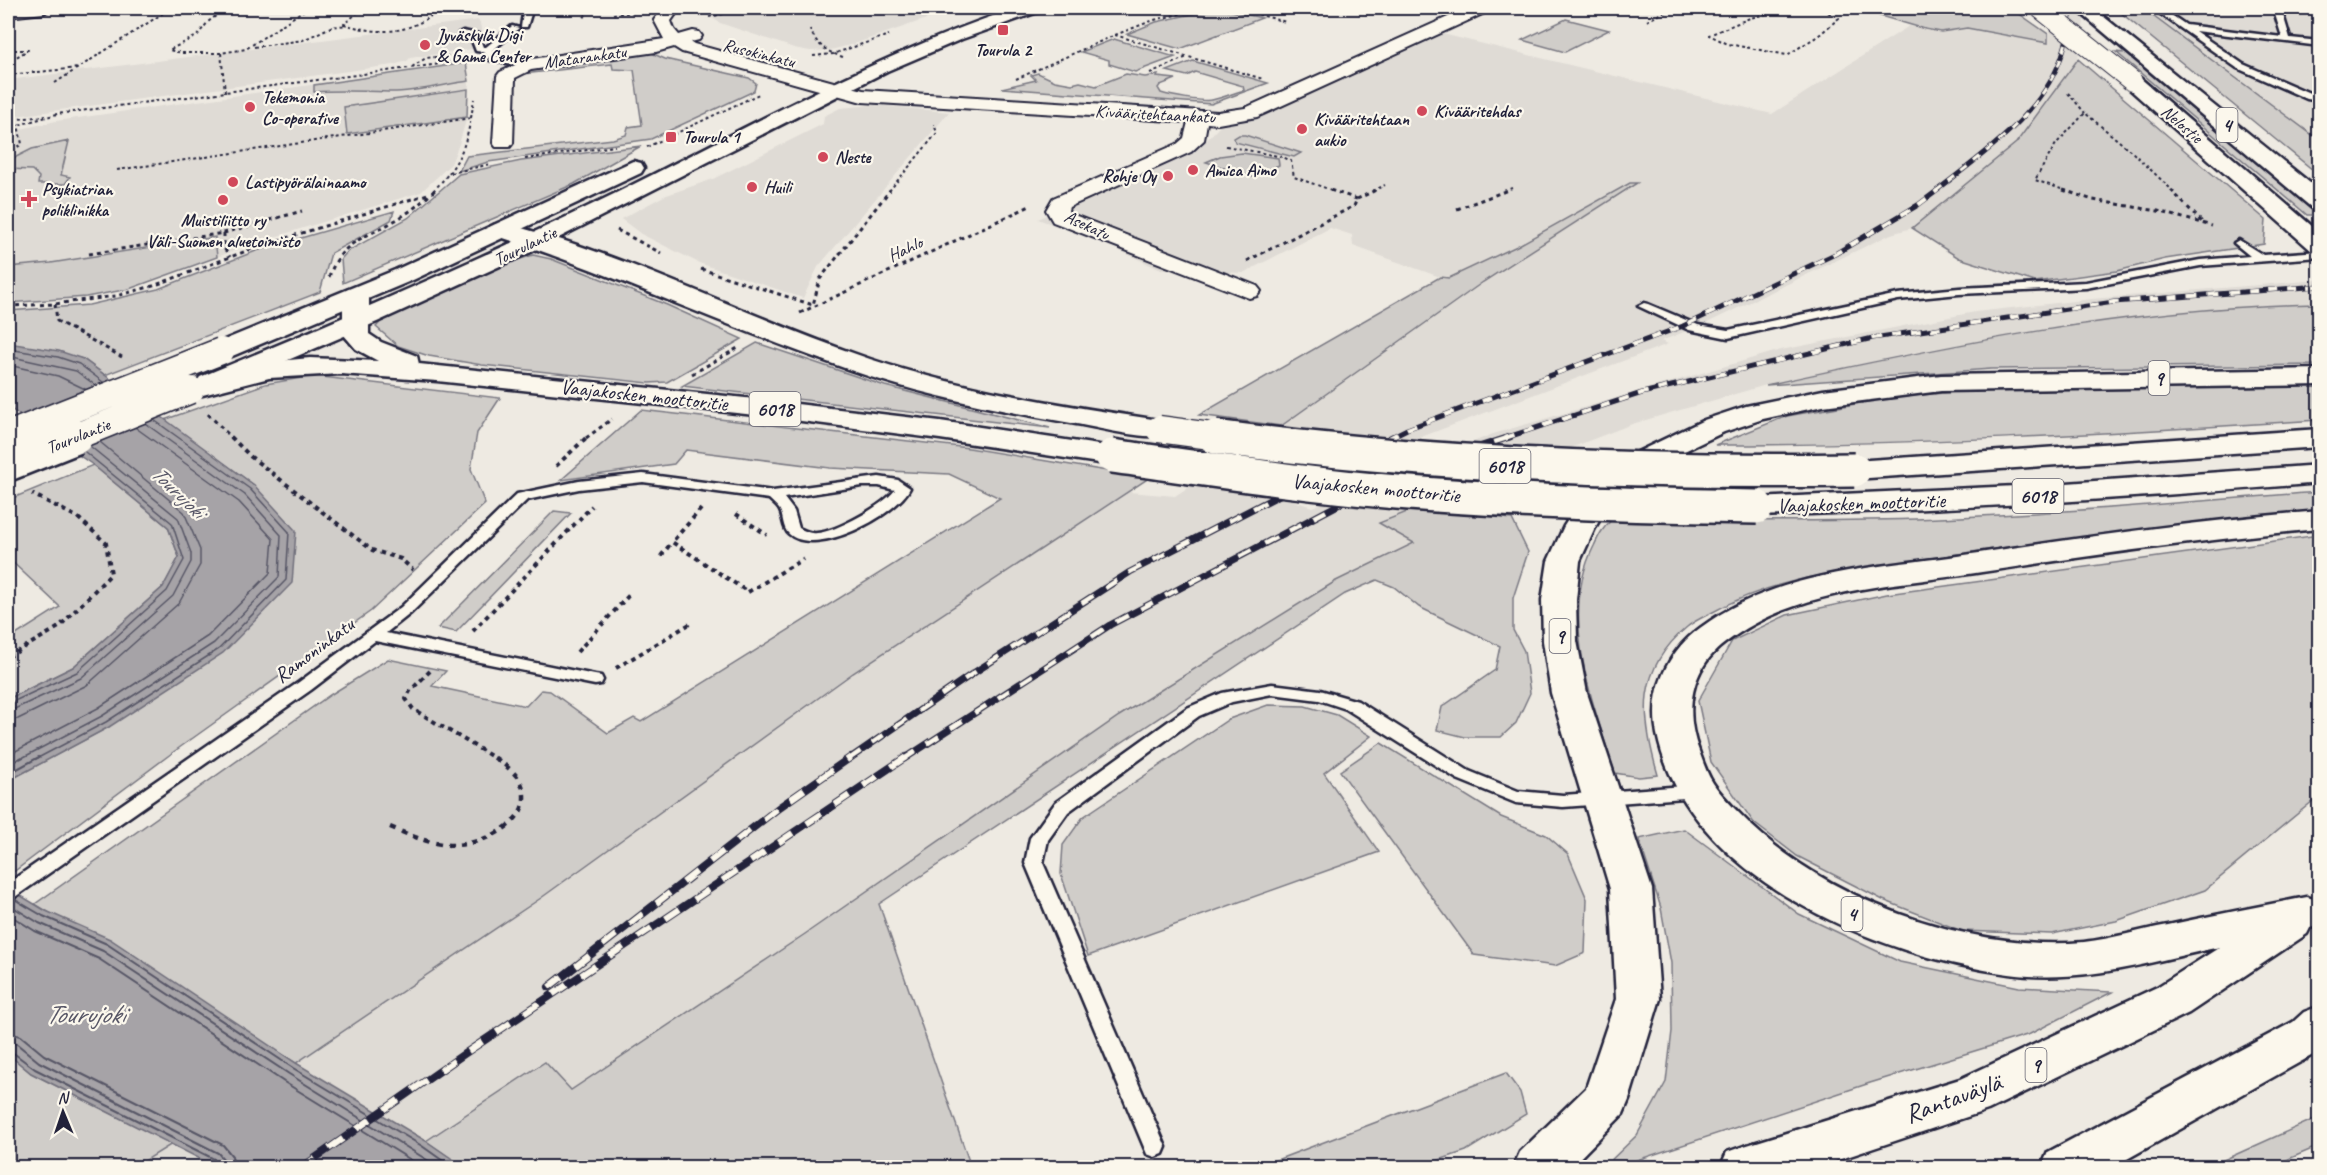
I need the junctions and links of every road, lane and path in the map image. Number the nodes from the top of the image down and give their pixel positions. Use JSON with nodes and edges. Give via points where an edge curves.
{"nodes":[{"id":1,"x":44,"y":8,"type":"edge"},
{"id":2,"x":171,"y":8,"type":"edge"},
{"id":3,"x":226,"y":8,"type":"edge"},
{"id":4,"x":308,"y":8,"type":"edge"},
{"id":5,"x":363,"y":8,"type":"edge"},
{"id":6,"x":441,"y":8,"type":"edge"},
{"id":7,"x":532,"y":8,"type":"edge"},
{"id":8,"x":592,"y":8,"type":"edge"},
{"id":9,"x":712,"y":8,"type":"edge"},
{"id":10,"x":993,"y":8,"type":"edge"},
{"id":11,"x":1032,"y":8,"type":"edge"},
{"id":12,"x":1205,"y":8,"type":"edge"},
{"id":13,"x":1235,"y":8,"type":"edge"},
{"id":14,"x":1481,"y":8,"type":"edge"},
{"id":15,"x":1672,"y":8,"type":"edge"},
{"id":16,"x":1790,"y":8,"type":"edge"},
{"id":17,"x":1820,"y":8,"type":"edge"},
{"id":18,"x":2040,"y":8,"type":"edge"},
{"id":19,"x":2083,"y":8,"type":"edge"},
{"id":20,"x":2156,"y":8,"type":"edge"},
{"id":21,"x":2277,"y":8,"type":"edge"},
{"id":22,"x":694,"y":10,"type":"dead end"},
{"id":23,"x":643,"y":11,"type":"dead end"},
{"id":24,"x":666,"y":11,"type":"edge"},
{"id":25,"x":8,"y":12,"type":"edge"},
{"id":26,"x":613,"y":14,"type":"dead end"},
{"id":27,"x":584,"y":17,"type":"dead end"},
{"id":28,"x":1647,"y":21,"type":"dead end"},
{"id":29,"x":1286,"y":22,"type":"dead end"},
{"id":30,"x":348,"y":25,"type":"junction"},
{"id":31,"x":2184,"y":27,"type":"junction"},
{"id":32,"x":810,"y":29,"type":"dead end"},
{"id":33,"x":463,"y":33,"type":"dead end"},
{"id":34,"x":696,"y":35,"type":"junction"},
{"id":35,"x":1115,"y":35,"type":"junction"},
{"id":36,"x":2287,"y":40,"type":"junction"},
{"id":37,"x":677,"y":42,"type":"junction"},
{"id":38,"x":2319,"y":44,"type":"edge"},
{"id":39,"x":250,"y":47,"type":"junction"},
{"id":40,"x":8,"y":50,"type":"edge"},
{"id":41,"x":221,"y":52,"type":"junction"},
{"id":42,"x":869,"y":52,"type":"dead end"},
{"id":43,"x":490,"y":54,"type":"junction"},
{"id":44,"x":1188,"y":56,"type":"junction"},
{"id":45,"x":8,"y":62,"type":"edge"},
{"id":46,"x":526,"y":65,"type":"junction"},
{"id":47,"x":82,"y":68,"type":"junction"},
{"id":48,"x":831,"y":71,"type":"junction"},
{"id":49,"x":1150,"y":74,"type":"dead end"},
{"id":50,"x":8,"y":75,"type":"edge"},
{"id":51,"x":857,"y":78,"type":"junction"},
{"id":52,"x":1015,"y":79,"type":"dead end"},
{"id":53,"x":804,"y":81,"type":"junction"},
{"id":54,"x":1273,"y":82,"type":"dead end"},
{"id":55,"x":55,"y":83,"type":"dead end"},
{"id":56,"x":784,"y":91,"type":"dead end"},
{"id":57,"x":225,"y":92,"type":"junction"},
{"id":58,"x":2068,"y":93,"type":"dead end"},
{"id":59,"x":475,"y":96,"type":"dead end"},
{"id":60,"x":2319,"y":98,"type":"edge"},
{"id":61,"x":950,"y":100,"type":"junction"},
{"id":62,"x":2085,"y":113,"type":"junction"},
{"id":63,"x":57,"y":114,"type":"junction"},
{"id":64,"x":471,"y":118,"type":"junction"},
{"id":65,"x":1198,"y":119,"type":"junction"},
{"id":66,"x":8,"y":120,"type":"edge"},
{"id":67,"x":933,"y":123,"type":"dead end"},
{"id":68,"x":18,"y":125,"type":"junction"},
{"id":69,"x":8,"y":128,"type":"edge"},
{"id":70,"x":503,"y":143,"type":"dead end"},
{"id":71,"x":625,"y":145,"type":"dead end"},
{"id":72,"x":1226,"y":146,"type":"dead end"},
{"id":73,"x":650,"y":148,"type":"dead end"},
{"id":74,"x":8,"y":154,"type":"edge"},
{"id":75,"x":522,"y":159,"type":"dead end"},
{"id":76,"x":501,"y":163,"type":"dead end"},
{"id":77,"x":117,"y":170,"type":"dead end"},
{"id":78,"x":450,"y":173,"type":"junction"},
{"id":79,"x":1385,"y":185,"type":"dead end"},
{"id":80,"x":1512,"y":188,"type":"dead end"},
{"id":81,"x":428,"y":194,"type":"junction"},
{"id":82,"x":1357,"y":199,"type":"junction"},
{"id":83,"x":2319,"y":203,"type":"edge"},
{"id":84,"x":1032,"y":205,"type":"dead end"},
{"id":85,"x":1457,"y":209,"type":"dead end"},
{"id":86,"x":302,"y":211,"type":"dead end"},
{"id":87,"x":2202,"y":222,"type":"junction"},
{"id":88,"x":2212,"y":226,"type":"dead end"},
{"id":89,"x":614,"y":228,"type":"dead end"},
{"id":90,"x":502,"y":230,"type":"junction"},
{"id":91,"x":224,"y":233,"type":"junction"},
{"id":92,"x":536,"y":240,"type":"junction"},
{"id":93,"x":2239,"y":243,"type":"dead end"},
{"id":94,"x":2319,"y":246,"type":"edge"},
{"id":95,"x":89,"y":254,"type":"dead end"},
{"id":96,"x":2319,"y":255,"type":"edge"},
{"id":97,"x":230,"y":257,"type":"junction"},
{"id":98,"x":670,"y":258,"type":"dead end"},
{"id":99,"x":2260,"y":258,"type":"junction"},
{"id":100,"x":693,"y":266,"type":"dead end"},
{"id":101,"x":1215,"y":278,"type":"junction"},
{"id":102,"x":327,"y":285,"type":"dead end"},
{"id":103,"x":1249,"y":291,"type":"dead end"},
{"id":104,"x":357,"y":295,"type":"junction"},
{"id":105,"x":55,"y":304,"type":"junction"},
{"id":106,"x":813,"y":305,"type":"junction"},
{"id":107,"x":8,"y":306,"type":"edge"},
{"id":108,"x":1644,"y":306,"type":"dead end"},
{"id":109,"x":799,"y":314,"type":"dead end"},
{"id":110,"x":357,"y":322,"type":"junction"},
{"id":111,"x":744,"y":345,"type":"dead end"},
{"id":112,"x":130,"y":363,"type":"dead end"},
{"id":113,"x":262,"y":367,"type":"junction"},
{"id":114,"x":437,"y":373,"type":"junction"},
{"id":115,"x":688,"y":376,"type":"dead end"},
{"id":116,"x":2319,"y":377,"type":"edge"},
{"id":117,"x":198,"y":401,"type":"junction"},
{"id":118,"x":614,"y":418,"type":"dead end"},
{"id":119,"x":8,"y":435,"type":"edge"},
{"id":120,"x":2319,"y":438,"type":"edge"},
{"id":121,"x":8,"y":464,"type":"edge"},
{"id":122,"x":2319,"y":474,"type":"edge"},
{"id":123,"x":28,"y":492,"type":"dead end"},
{"id":124,"x":773,"y":495,"type":"junction"},
{"id":125,"x":522,"y":497,"type":"junction"},
{"id":126,"x":584,"y":502,"type":"dead end"},
{"id":127,"x":691,"y":507,"type":"dead end"},
{"id":128,"x":701,"y":509,"type":"junction"},
{"id":129,"x":713,"y":510,"type":"dead end"},
{"id":130,"x":735,"y":513,"type":"dead end"},
{"id":131,"x":2319,"y":520,"type":"edge"},
{"id":132,"x":774,"y":539,"type":"dead end"},
{"id":133,"x":672,"y":542,"type":"junction"},
{"id":134,"x":794,"y":552,"type":"dead end"},
{"id":135,"x":661,"y":556,"type":"dead end"},
{"id":136,"x":434,"y":582,"type":"junction"},
{"id":137,"x":629,"y":595,"type":"dead end"},
{"id":138,"x":693,"y":622,"type":"dead end"},
{"id":139,"x":372,"y":635,"type":"junction"},
{"id":140,"x":453,"y":652,"type":"junction"},
{"id":141,"x":8,"y":657,"type":"edge"},
{"id":142,"x":559,"y":673,"type":"junction"},
{"id":143,"x":596,"y":680,"type":"joint"},
{"id":144,"x":1698,"y":791,"type":"junction"},
{"id":145,"x":1602,"y":796,"type":"junction"},
{"id":146,"x":390,"y":827,"type":"dead end"},
{"id":147,"x":8,"y":892,"type":"edge"},
{"id":148,"x":2313,"y":907,"type":"edge"},
{"id":149,"x":2319,"y":1025,"type":"edge"},
{"id":150,"x":1155,"y":1147,"type":"dead end"},
{"id":151,"x":1538,"y":1167,"type":"edge"},
{"id":152,"x":1744,"y":1167,"type":"edge"},
{"id":153,"x":2065,"y":1167,"type":"edge"}],
"edges":[{"from":1,"to":25,"type":"street"},
{"from":2,"to":47,"type":"path"},
{"from":3,"to":41,"type":"path","via":[[197,36],[170,50],[181,54]]},
{"from":4,"to":39,"type":"path"},
{"from":5,"to":30,"type":"path","via":[[345,24]]},
{"from":6,"to":30,"type":"path","via":[[422,25],[404,29]]},
{"from":7,"to":43,"type":"lane","via":[[520,26],[504,34]]},
{"from":8,"to":27,"type":"path"},
{"from":9,"to":22,"type":"path"},
{"from":10,"to":42,"type":"main road"},
{"from":11,"to":51,"type":"main road","name":"Tourulantie","via":[[942,40]]},
{"from":12,"to":35,"type":"path","via":[[1154,20]]},
{"from":13,"to":29,"type":"path"},
{"from":14,"to":65,"type":"street","name":"Kivääritehtaankatu","via":[[1251,113]]},
{"from":15,"to":28,"type":"path"},
{"from":16,"to":17,"type":"path","via":[[1750,18],[1709,35],[1728,44],[1787,55],[1839,18]]},
{"from":18,"to":94,"type":"main road","name":"Nelostie","number":"4","bridge":true,"via":[[2132,81]]},
{"from":19,"to":83,"type":"main road","name":"Nelostie","number":"4"},
{"from":20,"to":31,"type":"lane"},
{"from":21,"to":36,"type":"lane"},
{"from":23,"to":26,"type":"path"},
{"from":24,"to":34,"type":"street","name":"Rusokinkatu"},
{"from":24,"to":37,"type":"street","name":"Rusokinkatu","via":[[663,27]]},
{"from":30,"to":39,"type":"path","via":[[331,27],[303,40]]},
{"from":31,"to":36,"type":"lane"},
{"from":31,"to":60,"type":"lane","via":[[2240,66]]},
{"from":32,"to":48,"type":"path"},
{"from":33,"to":43,"type":"lane","via":[[475,36],[479,49]]},
{"from":34,"to":37,"type":"street","name":"Matarankatu"},
{"from":34,"to":48,"type":"street","name":"Rusokinkatu"},
{"from":35,"to":44,"type":"path"},
{"from":35,"to":52,"type":"path"},
{"from":36,"to":38,"type":"lane"},
{"from":37,"to":46,"type":"street","name":"Matarankatu"},
{"from":37,"to":53,"type":"street","name":"Rusokinkatu","via":[[699,52]]},
{"from":39,"to":41,"type":"path"},
{"from":40,"to":45,"type":"path","via":[[28,50]]},
{"from":41,"to":57,"type":"path"},
{"from":43,"to":46,"type":"lane"},
{"from":43,"to":57,"type":"path"},
{"from":44,"to":49,"type":"path"},
{"from":44,"to":54,"type":"path"},
{"from":46,"to":70,"type":"street","name":"Matarankatu","via":[[506,76]]},
{"from":47,"to":50,"type":"path"},
{"from":47,"to":55,"type":"path"},
{"from":48,"to":51,"type":"main road","name":"Tourulantie"},
{"from":48,"to":53,"type":"main road","name":"Tourulantie"},
{"from":48,"to":61,"type":"street","name":"Kivääritehtaankatu","via":[[862,96]]},
{"from":48,"to":92,"type":"main road","name":"Tourulantie"},
{"from":51,"to":61,"type":"street","name":"Kivääritehtaankatu"},
{"from":53,"to":56,"type":"main road","name":"Tourulantie"},
{"from":57,"to":63,"type":"path"},
{"from":58,"to":62,"type":"path"},
{"from":59,"to":64,"type":"path"},
{"from":61,"to":65,"type":"street","name":"Kivääritehtaankatu"},
{"from":62,"to":87,"type":"path","via":[[2131,150]]},
{"from":62,"to":87,"type":"path","via":[[2042,160],[2035,180],[2093,200]]},
{"from":63,"to":66,"type":"path"},
{"from":63,"to":68,"type":"path"},
{"from":64,"to":77,"type":"path"},
{"from":64,"to":78,"type":"path","via":[[462,156]]},
{"from":65,"to":101,"type":"street","name":"Asekatu","via":[[1194,140],[1184,148],[1061,203],[1057,210],[1061,217]]},
{"from":67,"to":106,"type":"path","via":[[937,133],[820,279]]},
{"from":68,"to":69,"type":"path"},
{"from":68,"to":74,"type":"path","via":[[22,144]]},
{"from":71,"to":75,"type":"path"},
{"from":72,"to":82,"type":"path","via":[[1284,158],[1291,161],[1294,177]]},
{"from":73,"to":90,"type":"main road","name":"Tourulantie"},
{"from":76,"to":78,"type":"path"},
{"from":78,"to":81,"type":"path"},
{"from":79,"to":82,"type":"path"},
{"from":80,"to":85,"type":"path"},
{"from":81,"to":97,"type":"path"},
{"from":81,"to":102,"type":"path","via":[[405,215],[341,250],[332,264]]},
{"from":82,"to":101,"type":"path","via":[[1354,206]]},
{"from":84,"to":106,"type":"path","name":"Hahlo"},
{"from":86,"to":91,"type":"path"},
{"from":87,"to":88,"type":"path"},
{"from":89,"to":98,"type":"path"},
{"from":90,"to":92,"type":"main road","number":"6018"},
{"from":90,"to":104,"type":"main road","name":"Tourulantie"},
{"from":91,"to":95,"type":"path"},
{"from":91,"to":97,"type":"path","via":[[224,248]]},
{"from":92,"to":110,"type":"main road","name":"Tourulantie"},
{"from":92,"to":120,"type":"main road","name":"Vaajakosken moottoritie","number":"6018","bridge":true,"via":[[863,366],[955,392],[1280,447],[1521,467],[1740,473],[1854,470]]},
{"from":93,"to":99,"type":"lane"},
{"from":96,"to":99,"type":"lane"},
{"from":97,"to":105,"type":"path","via":[[116,296]]},
{"from":99,"to":108,"type":"lane","via":[[2200,262],[2086,285],[1898,297],[1728,334],[1705,333],[1683,326]]},
{"from":100,"to":106,"type":"path"},
{"from":101,"to":103,"type":"street","name":"Asekatu"},
{"from":104,"to":110,"type":"main road"},
{"from":104,"to":119,"type":"main road","name":"Tourulantie","bridge":true},
{"from":105,"to":107,"type":"path"},
{"from":105,"to":112,"type":"path","via":[[57,321]]},
{"from":106,"to":109,"type":"path","name":"Hahlo"},
{"from":110,"to":113,"type":"main road","name":"Tourulantie"},
{"from":110,"to":114,"type":"main road","via":[[355,330],[360,340]]},
{"from":111,"to":115,"type":"path"},
{"from":113,"to":114,"type":"main road","number":"6018","via":[[326,365]]},
{"from":113,"to":117,"type":"main road","number":"6018"},
{"from":114,"to":122,"type":"main road","name":"Vaajakosken moottoritie","number":"6018","bridge":true,"via":[[940,430],[1394,492],[1530,501],[1756,507],[1910,503]]},
{"from":116,"to":145,"type":"main road","number":"9","via":[[1999,381],[1883,388],[1756,412],[1714,426],[1637,463],[1603,489],[1580,525],[1564,561],[1559,600],[1560,641],[1569,693]]},
{"from":117,"to":121,"type":"main road","name":"Tourulantie","bridge":true},
{"from":117,"to":136,"type":"path","via":[[251,458],[372,550],[401,560]]},
{"from":118,"to":125,"type":"path","via":[[590,434]]},
{"from":123,"to":141,"type":"path","via":[[77,517],[105,543],[111,574],[59,627]]},
{"from":124,"to":124,"type":"lane","via":[[784,505],[796,533],[816,538],[832,536],[893,500],[903,488],[887,480]]},
{"from":124,"to":125,"type":"lane","via":[[643,478],[579,485]]},
{"from":125,"to":136,"type":"lane","name":"Ramoninkatu"},
{"from":126,"to":140,"type":"path","via":[[594,504]]},
{"from":127,"to":128,"type":"path"},
{"from":128,"to":129,"type":"path"},
{"from":128,"to":133,"type":"path"},
{"from":130,"to":132,"type":"path"},
{"from":131,"to":144,"type":"main road","number":"4","via":[[2117,541],[1849,582],[1756,608],[1710,636],[1675,682],[1672,710],[1677,744]]},
{"from":133,"to":134,"type":"path","via":[[748,591],[804,559]]},
{"from":133,"to":135,"type":"path"},
{"from":136,"to":139,"type":"lane","name":"Ramoninkatu","via":[[406,610]]},
{"from":137,"to":142,"type":"path"},
{"from":138,"to":143,"type":"path"},
{"from":139,"to":140,"type":"lane"},
{"from":139,"to":147,"type":"lane","name":"Ramoninkatu","via":[[305,686]]},
{"from":140,"to":142,"type":"lane"},
{"from":140,"to":146,"type":"path","via":[[406,699],[413,709],[508,767],[521,782],[524,798],[516,819],[501,833],[480,841],[448,845],[417,839]]},
{"from":142,"to":143,"type":"lane"},
{"from":144,"to":145,"type":"lane"},
{"from":144,"to":148,"type":"main road","number":"4","via":[[1729,827],[1778,871],[1852,914],[1948,945],[2013,958],[2082,959]]},
{"from":145,"to":150,"type":"lane","via":[[1563,801],[1516,797],[1463,775],[1352,705],[1320,695],[1272,689],[1228,698],[1193,712],[1062,807],[1039,838],[1034,863]]},
{"from":145,"to":151,"type":"main road","number":"9","via":[[1631,889],[1638,999],[1606,1100]]},
{"from":148,"to":152,"type":"main road","name":"Rantaväylä","number":"9","via":[[2173,1000],[1971,1096]]},
{"from":149,"to":153,"type":"main road","via":[[2309,1035]]}]}
